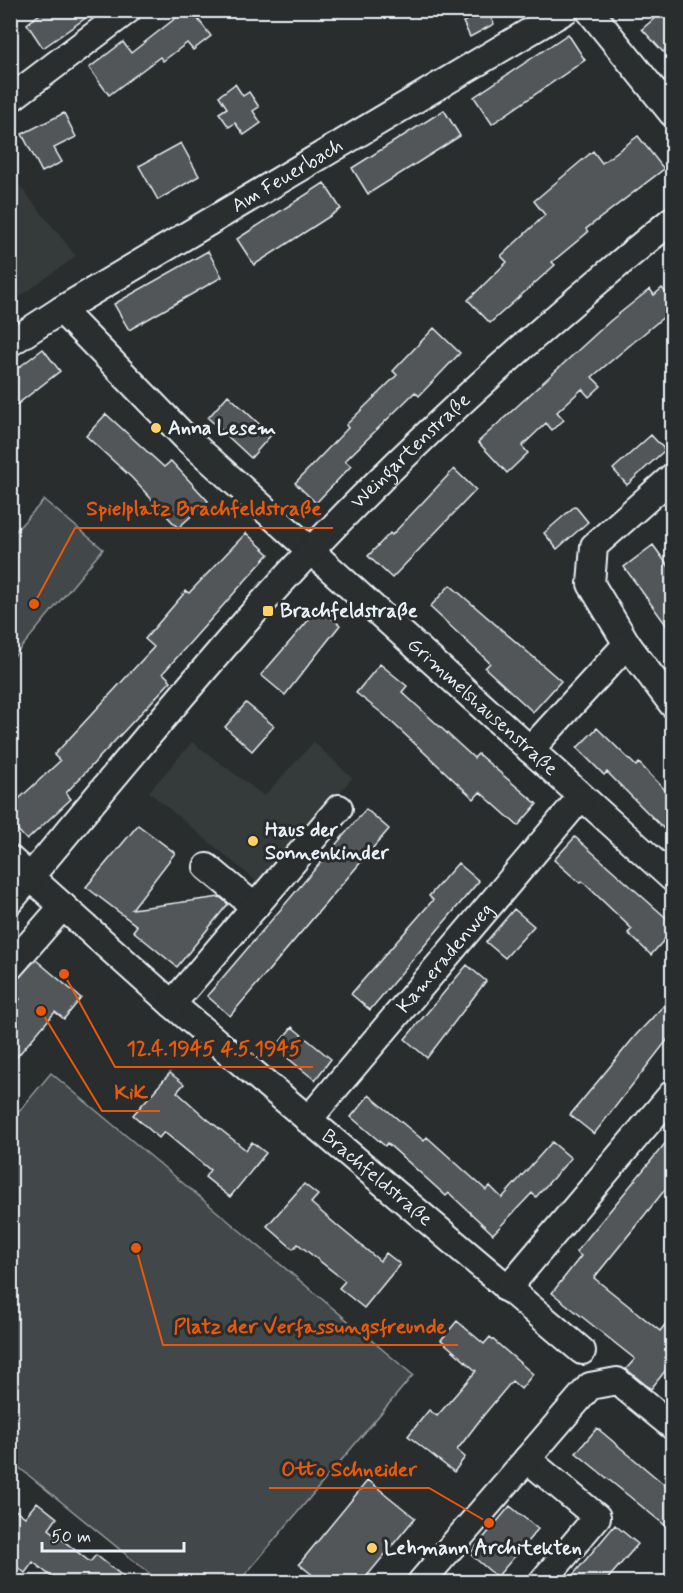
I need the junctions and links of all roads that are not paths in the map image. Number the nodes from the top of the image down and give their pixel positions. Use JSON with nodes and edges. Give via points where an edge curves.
{"nodes":[{"id":1,"x":128,"y":10,"type":"edge"},
{"id":2,"x":566,"y":10,"type":"edge"},
{"id":3,"x":589,"y":10,"type":"edge"},
{"id":4,"x":10,"y":99,"type":"edge"},
{"id":5,"x":672,"y":113,"type":"edge"},
{"id":6,"x":672,"y":220,"type":"edge"},
{"id":7,"x":61,"y":310,"type":"junction"},
{"id":8,"x":10,"y":343,"type":"edge"},
{"id":9,"x":672,"y":477,"type":"edge"},
{"id":10,"x":310,"y":552,"type":"junction"},
{"id":11,"x":627,"y":644,"type":"junction"},
{"id":12,"x":672,"y":704,"type":"edge"},
{"id":13,"x":530,"y":750,"type":"junction"},
{"id":14,"x":581,"y":797,"type":"junction"},
{"id":15,"x":339,"y":808,"type":"dead end"},
{"id":16,"x":10,"y":859,"type":"edge"},
{"id":17,"x":207,"y":867,"type":"dead end"},
{"id":18,"x":30,"y":877,"type":"junction"},
{"id":19,"x":672,"y":878,"type":"edge"},
{"id":20,"x":10,"y":901,"type":"edge"},
{"id":21,"x":63,"y":906,"type":"junction"},
{"id":22,"x":255,"y":907,"type":"junction"},
{"id":23,"x":10,"y":967,"type":"edge"},
{"id":24,"x":172,"y":1004,"type":"junction"},
{"id":25,"x":672,"y":1094,"type":"edge"},
{"id":26,"x":308,"y":1120,"type":"junction"},
{"id":27,"x":507,"y":1289,"type":"junction"},
{"id":28,"x":582,"y":1351,"type":"dead end"},
{"id":29,"x":669,"y":1417,"type":"edge"},
{"id":30,"x":527,"y":1459,"type":"junction"},
{"id":31,"x":422,"y":1582,"type":"edge"},
{"id":32,"x":542,"y":1582,"type":"edge"}],
"edges":[{"from":1,"to":4,"type":"street"},
{"from":2,"to":7,"type":"street","name":"Am Feuerbach"},
{"from":3,"to":5,"type":"street"},
{"from":6,"to":10,"type":"street","name":"Weingartenstraße","via":[[581,294],[433,428]]},
{"from":7,"to":8,"type":"street","name":"Am Feuerbach"},
{"from":7,"to":10,"type":"street","name":"Grimmelshausenstraße","via":[[187,439]]},
{"from":9,"to":11,"type":"street","via":[[594,546],[591,584]]},
{"from":10,"to":13,"type":"street","name":"Grimmelshausenstraße"},
{"from":10,"to":18,"type":"street","name":"Weingartenstraße","via":[[248,619]]},
{"from":11,"to":12,"type":"street"},
{"from":11,"to":13,"type":"street"},
{"from":13,"to":14,"type":"street","name":"Grimmelshausenstraße"},
{"from":14,"to":19,"type":"street","name":"Grimmelshausenstraße"},
{"from":14,"to":26,"type":"street","name":"Kameradenweg"},
{"from":15,"to":22,"type":"street"},
{"from":16,"to":18,"type":"street","name":"Brachfeldstraße"},
{"from":17,"to":22,"type":"street"},
{"from":18,"to":20,"type":"street","name":"Weingartenstraße"},
{"from":18,"to":21,"type":"street","name":"Brachfeldstraße"},
{"from":21,"to":23,"type":"street"},
{"from":21,"to":24,"type":"street","name":"Brachfeldstraße"},
{"from":22,"to":24,"type":"street"},
{"from":24,"to":26,"type":"street","name":"Brachfeldstraße"},
{"from":25,"to":27,"type":"street"},
{"from":26,"to":27,"type":"street","name":"Brachfeldstraße"},
{"from":27,"to":28,"type":"street","name":"Brachfeldstraße"},
{"from":29,"to":30,"type":"street","via":[[617,1381],[590,1386]]},
{"from":30,"to":31,"type":"street"},
{"from":30,"to":32,"type":"street","via":[[597,1517]]}]}
